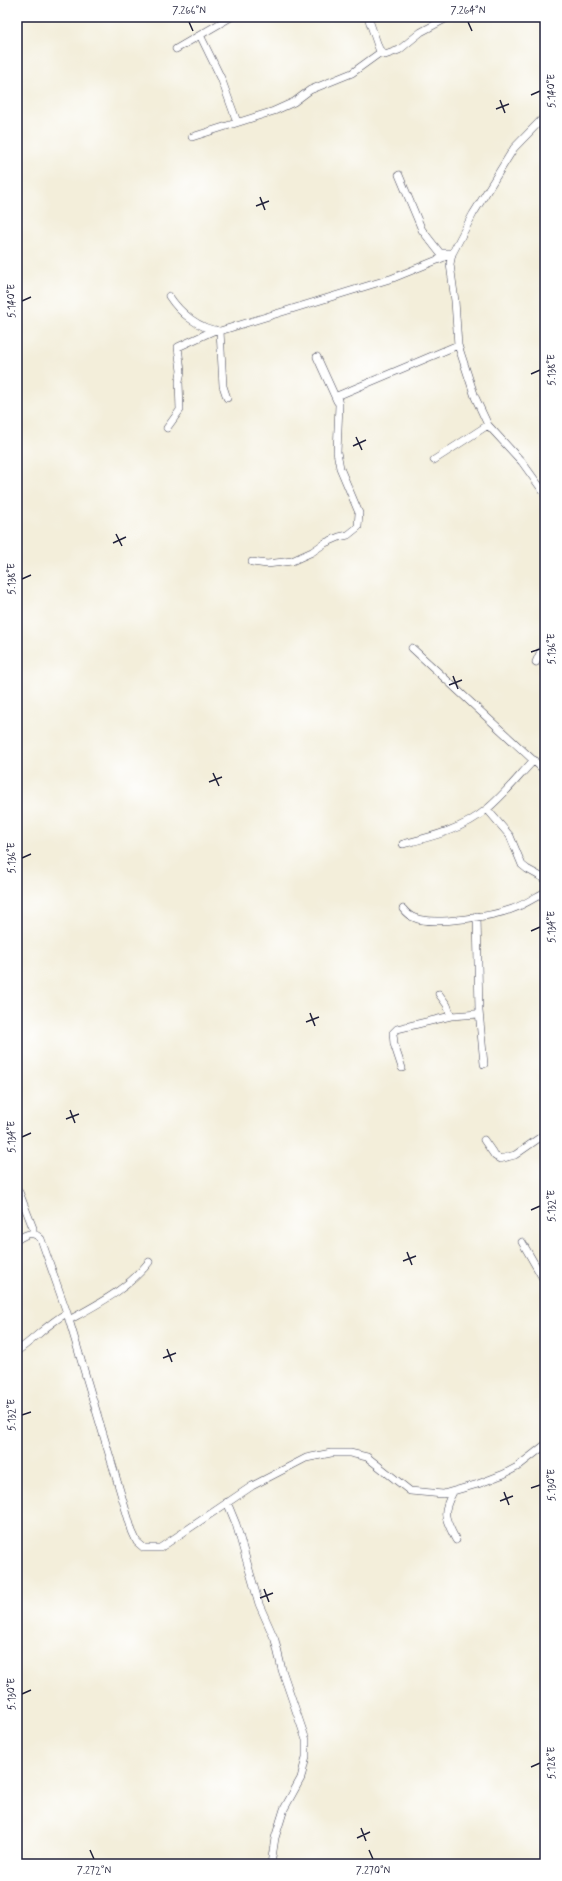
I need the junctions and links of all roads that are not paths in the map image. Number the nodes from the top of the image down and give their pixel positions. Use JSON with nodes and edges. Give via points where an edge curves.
{"nodes":[{"id":1,"x":231,"y":17,"type":"edge"},
{"id":2,"x":368,"y":17,"type":"edge"},
{"id":3,"x":449,"y":17,"type":"edge"},
{"id":4,"x":200,"y":35,"type":"junction"},
{"id":5,"x":176,"y":49,"type":"dead end"},
{"id":6,"x":381,"y":52,"type":"junction"},
{"id":7,"x":545,"y":116,"type":"edge"},
{"id":8,"x":237,"y":122,"type":"junction"},
{"id":9,"x":192,"y":137,"type":"dead end"},
{"id":10,"x":399,"y":175,"type":"dead end"},
{"id":11,"x":452,"y":254,"type":"junction"},
{"id":12,"x":169,"y":296,"type":"dead end"},
{"id":13,"x":217,"y":331,"type":"junction"},
{"id":14,"x":458,"y":345,"type":"junction"},
{"id":15,"x":317,"y":357,"type":"dead end"},
{"id":16,"x":227,"y":398,"type":"dead end"},
{"id":17,"x":339,"y":405,"type":"junction"},
{"id":18,"x":488,"y":425,"type":"junction"},
{"id":19,"x":167,"y":428,"type":"dead end"},
{"id":20,"x":434,"y":460,"type":"dead end"},
{"id":21,"x":544,"y":490,"type":"edge"},
{"id":22,"x":252,"y":562,"type":"dead end"},
{"id":23,"x":412,"y":648,"type":"dead end"},
{"id":24,"x":545,"y":648,"type":"edge"},
{"id":25,"x":536,"y":662,"type":"dead end"},
{"id":26,"x":534,"y":760,"type":"junction"},
{"id":27,"x":545,"y":771,"type":"edge"},
{"id":28,"x":488,"y":809,"type":"junction"},
{"id":29,"x":402,"y":844,"type":"dead end"},
{"id":30,"x":545,"y":879,"type":"edge"},
{"id":31,"x":545,"y":892,"type":"edge"},
{"id":32,"x":403,"y":909,"type":"dead end"},
{"id":33,"x":477,"y":916,"type":"junction"},
{"id":34,"x":439,"y":994,"type":"dead end"},
{"id":35,"x":479,"y":1014,"type":"junction"},
{"id":36,"x":451,"y":1016,"type":"junction"},
{"id":37,"x":484,"y":1064,"type":"dead end"},
{"id":38,"x":402,"y":1068,"type":"dead end"},
{"id":39,"x":545,"y":1134,"type":"edge"},
{"id":40,"x":484,"y":1140,"type":"dead end"},
{"id":41,"x":17,"y":1191,"type":"edge"},
{"id":42,"x":33,"y":1233,"type":"junction"},
{"id":43,"x":17,"y":1240,"type":"edge"},
{"id":44,"x":522,"y":1242,"type":"dead end"},
{"id":45,"x":149,"y":1262,"type":"dead end"},
{"id":46,"x":545,"y":1282,"type":"edge"},
{"id":47,"x":68,"y":1316,"type":"junction"},
{"id":48,"x":17,"y":1351,"type":"edge"},
{"id":49,"x":545,"y":1445,"type":"edge"},
{"id":50,"x":453,"y":1492,"type":"junction"},
{"id":51,"x":227,"y":1502,"type":"junction"},
{"id":52,"x":456,"y":1540,"type":"dead end"},
{"id":53,"x":271,"y":1864,"type":"edge"}],
"edges":[{"from":1,"to":4,"type":"street"},
{"from":2,"to":6,"type":"street"},
{"from":3,"to":6,"type":"street","via":[[421,32],[399,50],[389,54]]},
{"from":4,"to":5,"type":"street"},
{"from":4,"to":8,"type":"street","via":[[221,78]]},
{"from":6,"to":8,"type":"street","via":[[352,73],[310,90],[294,102]]},
{"from":7,"to":11,"type":"street","via":[[514,148],[489,186]]},
{"from":8,"to":9,"type":"street"},
{"from":10,"to":11,"type":"street","via":[[422,230],[440,253]]},
{"from":11,"to":13,"type":"street","via":[[393,278]]},
{"from":11,"to":14,"type":"street","via":[[450,264]]},
{"from":12,"to":13,"type":"street","via":[[178,309],[199,325]]},
{"from":13,"to":16,"type":"street","via":[[223,386]]},
{"from":13,"to":19,"type":"street","via":[[178,347],[180,410]]},
{"from":14,"to":17,"type":"street","via":[[337,396]]},
{"from":14,"to":18,"type":"street","via":[[475,397]]},
{"from":15,"to":17,"type":"street"},
{"from":17,"to":22,"type":"street","via":[[337,452],[340,468],[359,513],[358,527],[348,535],[325,543],[297,560],[276,563]]},
{"from":18,"to":20,"type":"street"},
{"from":18,"to":21,"type":"street"},
{"from":23,"to":26,"type":"street"},
{"from":24,"to":25,"type":"street"},
{"from":26,"to":27,"type":"street"},
{"from":26,"to":28,"type":"street"},
{"from":28,"to":29,"type":"street","via":[[468,822],[434,836]]},
{"from":28,"to":30,"type":"street","via":[[510,836],[522,865]]},
{"from":31,"to":33,"type":"street","via":[[512,909]]},
{"from":32,"to":33,"type":"street","via":[[415,919],[442,921]]},
{"from":33,"to":35,"type":"street"},
{"from":34,"to":36,"type":"street"},
{"from":35,"to":36,"type":"street"},
{"from":35,"to":37,"type":"street"},
{"from":36,"to":38,"type":"street","via":[[397,1029],[393,1033]]},
{"from":39,"to":40,"type":"street","via":[[515,1155],[500,1160]]},
{"from":41,"to":42,"type":"street"},
{"from":42,"to":43,"type":"street"},
{"from":42,"to":47,"type":"street","via":[[41,1239]]},
{"from":44,"to":46,"type":"street"},
{"from":45,"to":47,"type":"street","via":[[137,1277],[108,1299]]},
{"from":47,"to":48,"type":"street","via":[[49,1323]]},
{"from":47,"to":51,"type":"street","via":[[117,1485],[137,1542],[144,1548],[160,1548]]},
{"from":49,"to":50,"type":"street","via":[[504,1474]]},
{"from":50,"to":51,"type":"street","via":[[428,1494],[410,1491],[367,1457],[350,1453],[331,1453],[306,1458],[286,1467]]},
{"from":50,"to":52,"type":"street","via":[[445,1514]]},
{"from":51,"to":53,"type":"street","via":[[236,1524],[259,1604],[275,1640],[280,1664],[306,1740],[306,1757],[301,1778],[284,1809]]}]}
